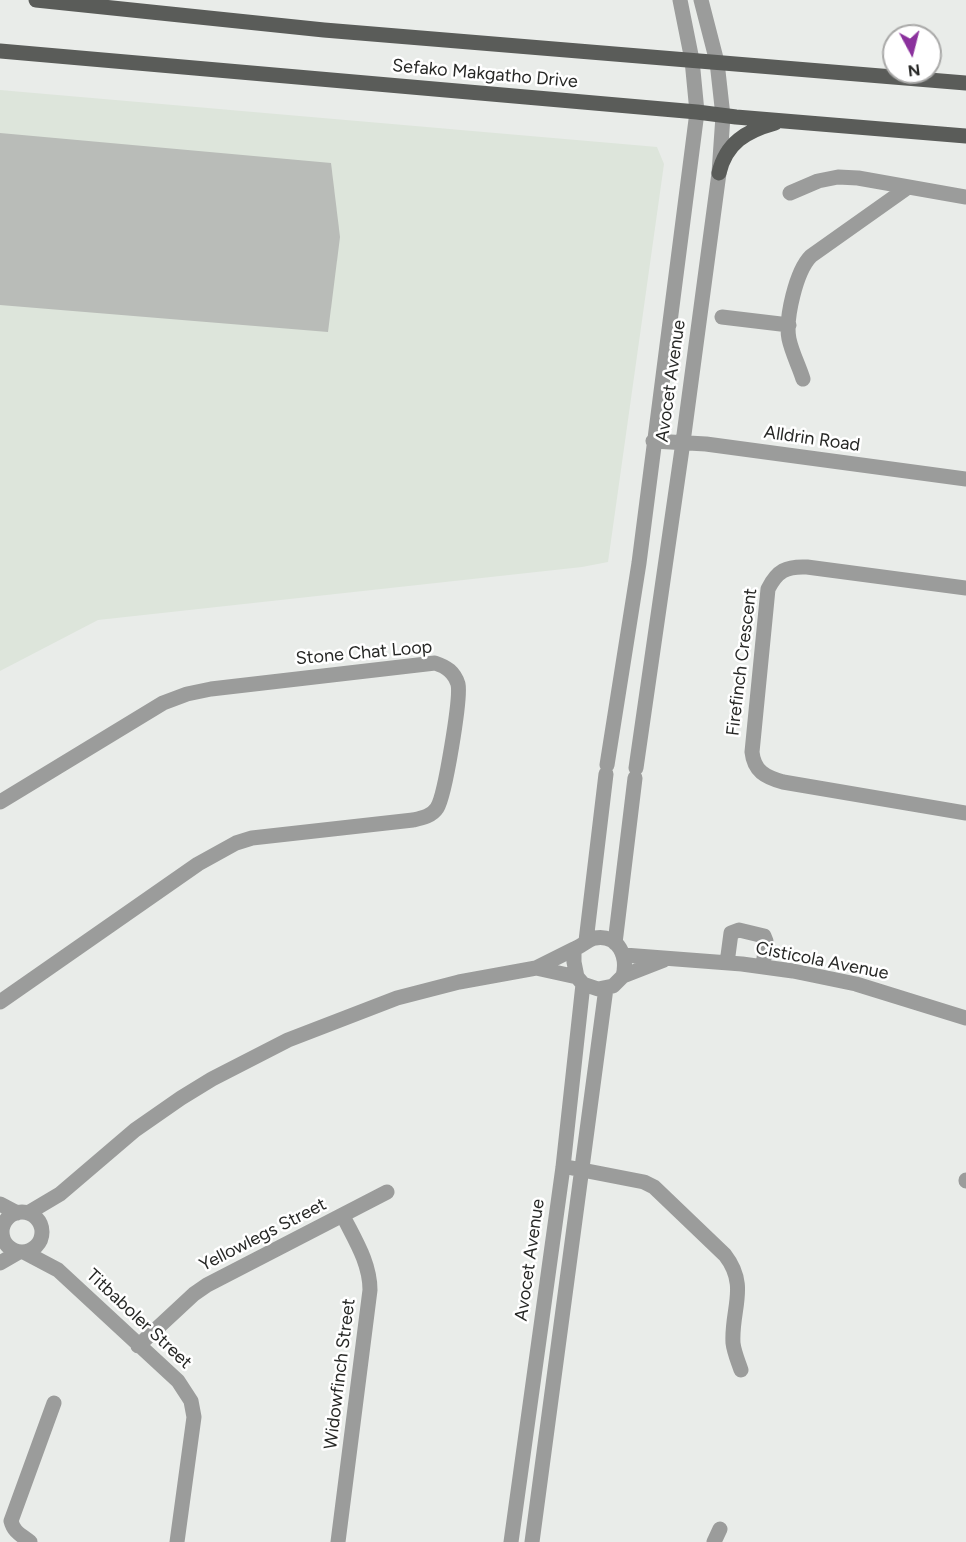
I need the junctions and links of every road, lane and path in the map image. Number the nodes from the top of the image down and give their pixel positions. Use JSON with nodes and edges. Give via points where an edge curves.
{"nodes":[{"id":1,"x":36,"y":0,"type":"edge"},
{"id":2,"x":681,"y":0,"type":"edge"},
{"id":3,"x":701,"y":0,"type":"edge"},
{"id":4,"x":0,"y":51,"type":"edge"},
{"id":5,"x":692,"y":60,"type":"junction"},
{"id":6,"x":717,"y":62,"type":"junction"},
{"id":7,"x":966,"y":83,"type":"edge"},
{"id":8,"x":697,"y":112,"type":"junction"},
{"id":9,"x":723,"y":116,"type":"junction"},
{"id":10,"x":802,"y":121,"type":"junction"},
{"id":11,"x":966,"y":136,"type":"edge"},
{"id":12,"x":719,"y":173,"type":"junction"},
{"id":13,"x":907,"y":188,"type":"junction"},
{"id":14,"x":790,"y":193,"type":"dead end"},
{"id":15,"x":966,"y":197,"type":"edge"},
{"id":16,"x":722,"y":317,"type":"dead end"},
{"id":17,"x":789,"y":325,"type":"junction"},
{"id":18,"x":804,"y":379,"type":"dead end"},
{"id":19,"x":653,"y":441,"type":"junction"},
{"id":20,"x":683,"y":442,"type":"junction"},
{"id":21,"x":966,"y":479,"type":"edge"},
{"id":22,"x":966,"y":588,"type":"edge"},
{"id":23,"x":0,"y":802,"type":"edge"},
{"id":24,"x":966,"y":813,"type":"edge"},
{"id":25,"x":580,"y":945,"type":"junction"},
{"id":26,"x":620,"y":949,"type":"junction"},
{"id":27,"x":667,"y":959,"type":"junction"},
{"id":28,"x":727,"y":963,"type":"junction"},
{"id":29,"x":763,"y":967,"type":"junction"},
{"id":30,"x":536,"y":968,"type":"junction"},
{"id":31,"x":622,"y":976,"type":"junction"},
{"id":32,"x":580,"y":980,"type":"junction"},
{"id":33,"x":606,"y":988,"type":"junction"},
{"id":34,"x":0,"y":1002,"type":"edge"},
{"id":35,"x":966,"y":1018,"type":"edge"},
{"id":36,"x":563,"y":1167,"type":"junction"},
{"id":37,"x":582,"y":1169,"type":"junction"},
{"id":38,"x":387,"y":1192,"type":"dead end"},
{"id":39,"x":60,"y":1194,"type":"junction"},
{"id":40,"x":0,"y":1204,"type":"edge"},
{"id":41,"x":23,"y":1213,"type":"junction"},
{"id":42,"x":343,"y":1216,"type":"junction"},
{"id":43,"x":1,"y":1233,"type":"edge"},
{"id":44,"x":41,"y":1234,"type":"junction"},
{"id":45,"x":22,"y":1252,"type":"junction"},
{"id":46,"x":0,"y":1263,"type":"edge"},
{"id":47,"x":58,"y":1270,"type":"junction"},
{"id":48,"x":138,"y":1346,"type":"junction"},
{"id":49,"x":741,"y":1370,"type":"dead end"},
{"id":50,"x":54,"y":1403,"type":"dead end"},
{"id":51,"x":30,"y":1542,"type":"edge"},
{"id":52,"x":177,"y":1542,"type":"edge"},
{"id":53,"x":338,"y":1542,"type":"edge"},
{"id":54,"x":511,"y":1542,"type":"edge"},
{"id":55,"x":532,"y":1542,"type":"edge"}],
"edges":[{"from":1,"to":5,"type":"main road","name":"Sefako Makgatho Drive","via":[[324,30]]},
{"from":2,"to":5,"type":"street","name":"Avocet Avenue"},
{"from":3,"to":6,"type":"street","name":"Avocet Avenue"},
{"from":4,"to":8,"type":"main road","name":"Sefako Makgatho Drive"},
{"from":5,"to":6,"type":"main road","name":"Sefako Makgatho Drive"},
{"from":5,"to":8,"type":"street","name":"Avocet Avenue"},
{"from":6,"to":7,"type":"main road","name":"Sefako Makgatho Drive"},
{"from":6,"to":9,"type":"street","name":"Avocet Avenue"},
{"from":8,"to":9,"type":"main road","name":"Sefako Makgatho Drive"},
{"from":8,"to":19,"type":"street","name":"Avocet Avenue"},
{"from":9,"to":10,"type":"main road","name":"Sefako Makgatho Drive"},
{"from":9,"to":12,"type":"street","name":"Avocet Avenue"},
{"from":10,"to":11,"type":"main road","name":"Sefako Makgatho Drive"},
{"from":10,"to":12,"type":"main road","via":[[774,123],[743,137],[723,158]]},
{"from":12,"to":20,"type":"street","name":"Avocet Avenue"},
{"from":13,"to":14,"type":"street","via":[[838,177]]},
{"from":13,"to":15,"type":"street"},
{"from":13,"to":17,"type":"street","via":[[807,259],[797,278]]},
{"from":16,"to":17,"type":"street"},
{"from":17,"to":18,"type":"street","via":[[790,342]]},
{"from":19,"to":20,"type":"street","name":"Alldrin Road"},
{"from":19,"to":25,"type":"street","name":"Avocet Avenue","via":[[635,596]]},
{"from":20,"to":21,"type":"street","name":"Alldrin Road"},
{"from":20,"to":26,"type":"street","name":"Avocet Avenue","via":[[635,773]]},
{"from":22,"to":24,"type":"street","name":"Firefinch Crescent","via":[[807,567],[794,566],[779,572],[768,589],[752,737],[754,764],[768,778]]},
{"from":23,"to":34,"type":"street","name":"Stone Chat Loop","via":[[163,703],[187,694],[435,663],[451,671],[458,687],[443,790],[434,812],[413,820],[236,843],[198,864]]},
{"from":25,"to":26,"type":"street","via":[[606,938]]},
{"from":25,"to":30,"type":"street"},
{"from":25,"to":32,"type":"street","via":[[574,962]]},
{"from":26,"to":27,"type":"street","name":"Cisticola Avenue"},
{"from":26,"to":31,"type":"street","via":[[625,966]]},
{"from":27,"to":28,"type":"street","name":"Cisticola Avenue"},
{"from":27,"to":31,"type":"street","name":"Cisticola Avenue"},
{"from":28,"to":29,"type":"street","name":"Cisticola Avenue"},
{"from":28,"to":29,"type":"street","via":[[731,933],[739,930],[764,936]]},
{"from":29,"to":35,"type":"street","name":"Cisticola Avenue","via":[[856,984]]},
{"from":30,"to":32,"type":"street"},
{"from":30,"to":39,"type":"street","via":[[397,998],[288,1040],[181,1098],[135,1130]]},
{"from":31,"to":33,"type":"street"},
{"from":32,"to":33,"type":"street","via":[[590,988]]},
{"from":32,"to":36,"type":"street","name":"Avocet Avenue"},
{"from":33,"to":37,"type":"street"},
{"from":36,"to":37,"type":"street"},
{"from":36,"to":54,"type":"street","name":"Avocet Avenue"},
{"from":37,"to":49,"type":"street","via":[[654,1187],[733,1265],[739,1293],[733,1341]]},
{"from":37,"to":55,"type":"street"},
{"from":38,"to":42,"type":"street","name":"Yellowlegs Street"},
{"from":39,"to":41,"type":"street"},
{"from":39,"to":44,"type":"street"},
{"from":40,"to":41,"type":"street"},
{"from":41,"to":43,"type":"street","via":[[8,1218]]},
{"from":41,"to":44,"type":"street","via":[[37,1219]]},
{"from":42,"to":48,"type":"street","name":"Yellowlegs Street","via":[[207,1285]]},
{"from":42,"to":53,"type":"street","name":"Widowfinch Street","via":[[365,1259],[370,1290]]},
{"from":43,"to":45,"type":"street","via":[[9,1247]]},
{"from":44,"to":45,"type":"street","via":[[34,1247]]},
{"from":44,"to":47,"type":"street","name":"Titbaboler Street"},
{"from":45,"to":46,"type":"street"},
{"from":45,"to":47,"type":"street","name":"Titbaboler Street"},
{"from":47,"to":48,"type":"street","name":"Titbaboler Street"},
{"from":48,"to":52,"type":"street","name":"Titbaboler Street","via":[[178,1381],[194,1409]]},
{"from":50,"to":51,"type":"street","via":[[11,1521],[17,1533]]}]}
